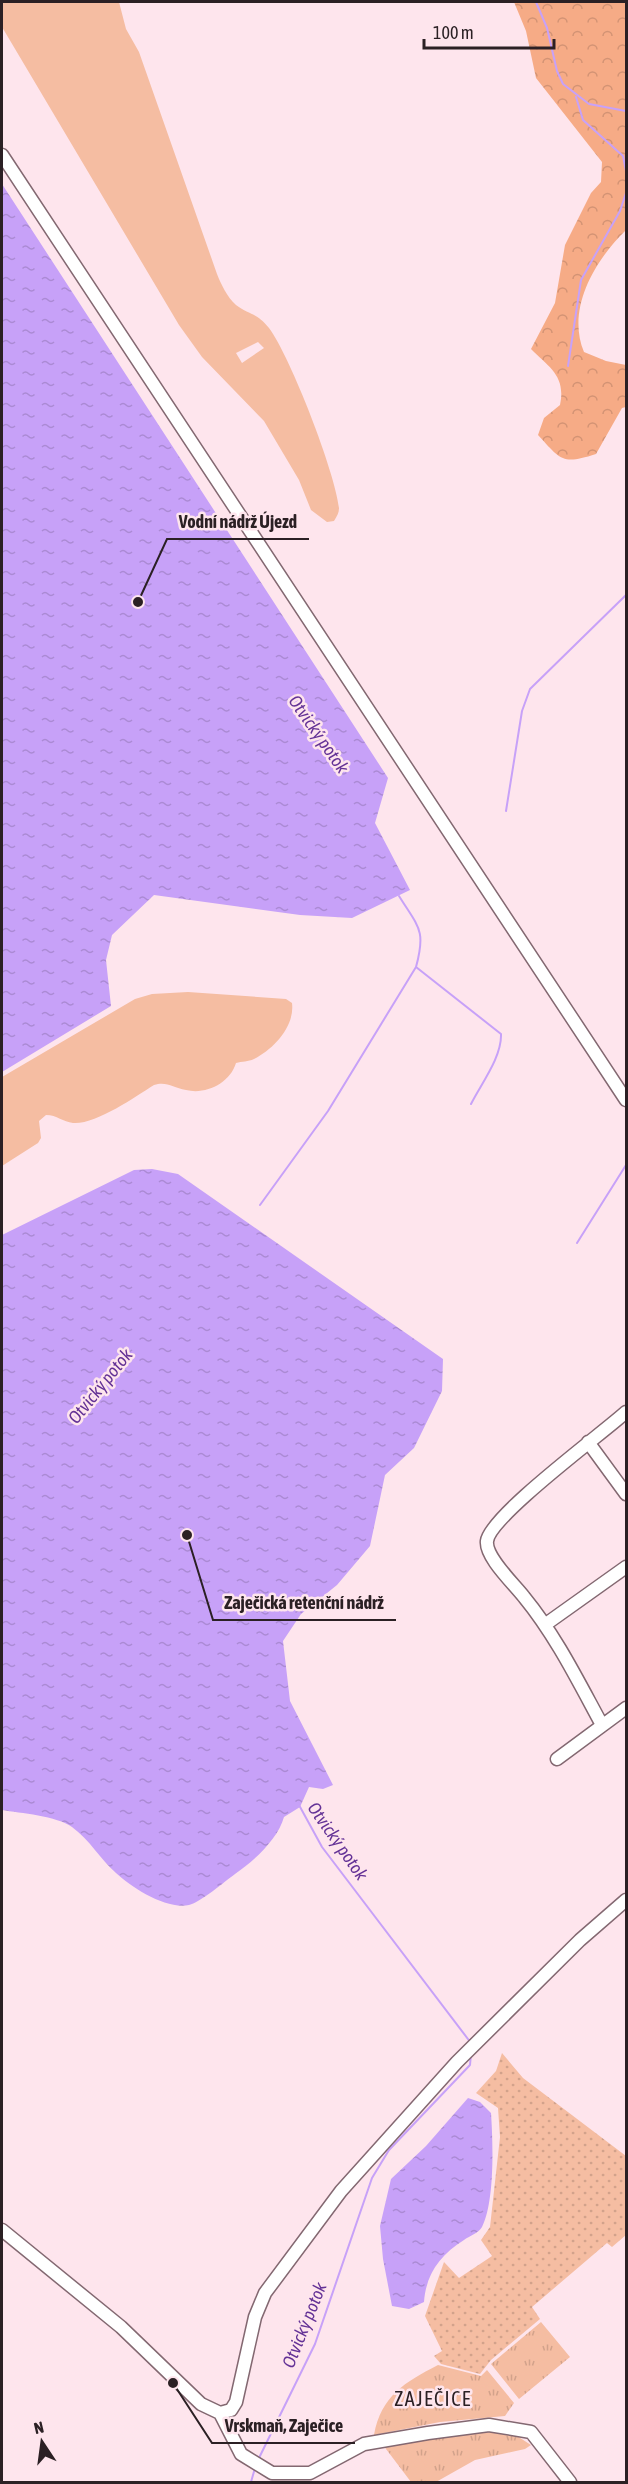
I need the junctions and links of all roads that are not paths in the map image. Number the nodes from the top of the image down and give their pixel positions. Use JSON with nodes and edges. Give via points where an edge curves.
{"nodes":[{"id":1,"x":2,"y":156,"type":"edge"},
{"id":2,"x":627,"y":1100,"type":"edge"},
{"id":3,"x":627,"y":1412,"type":"edge"},
{"id":4,"x":588,"y":1442,"type":"junction"},
{"id":5,"x":627,"y":1494,"type":"edge"},
{"id":6,"x":627,"y":1567,"type":"edge"},
{"id":7,"x":546,"y":1624,"type":"junction"},
{"id":8,"x":627,"y":1707,"type":"edge"},
{"id":9,"x":602,"y":1725,"type":"junction"},
{"id":10,"x":557,"y":1759,"type":"dead end"},
{"id":11,"x":627,"y":1900,"type":"edge"},
{"id":12,"x":2,"y":2230,"type":"edge"},
{"id":13,"x":220,"y":2413,"type":"junction"},
{"id":14,"x":570,"y":2482,"type":"edge"}],
"edges":[{"from":1,"to":2,"type":"street"},
{"from":3,"to":4,"type":"street"},
{"from":4,"to":5,"type":"street"},
{"from":4,"to":7,"type":"street","via":[[530,1492],[487,1539],[490,1556]]},
{"from":6,"to":7,"type":"street"},
{"from":7,"to":9,"type":"street"},
{"from":8,"to":9,"type":"street"},
{"from":9,"to":10,"type":"street"},
{"from":11,"to":13,"type":"street","via":[[580,1940],[466,2053],[341,2191],[265,2293],[255,2317],[236,2402],[231,2410]]},
{"from":12,"to":13,"type":"street","via":[[121,2326],[201,2404]]},
{"from":13,"to":14,"type":"street","via":[[241,2454],[272,2473],[310,2473],[364,2444],[489,2424],[531,2432]]}]}
